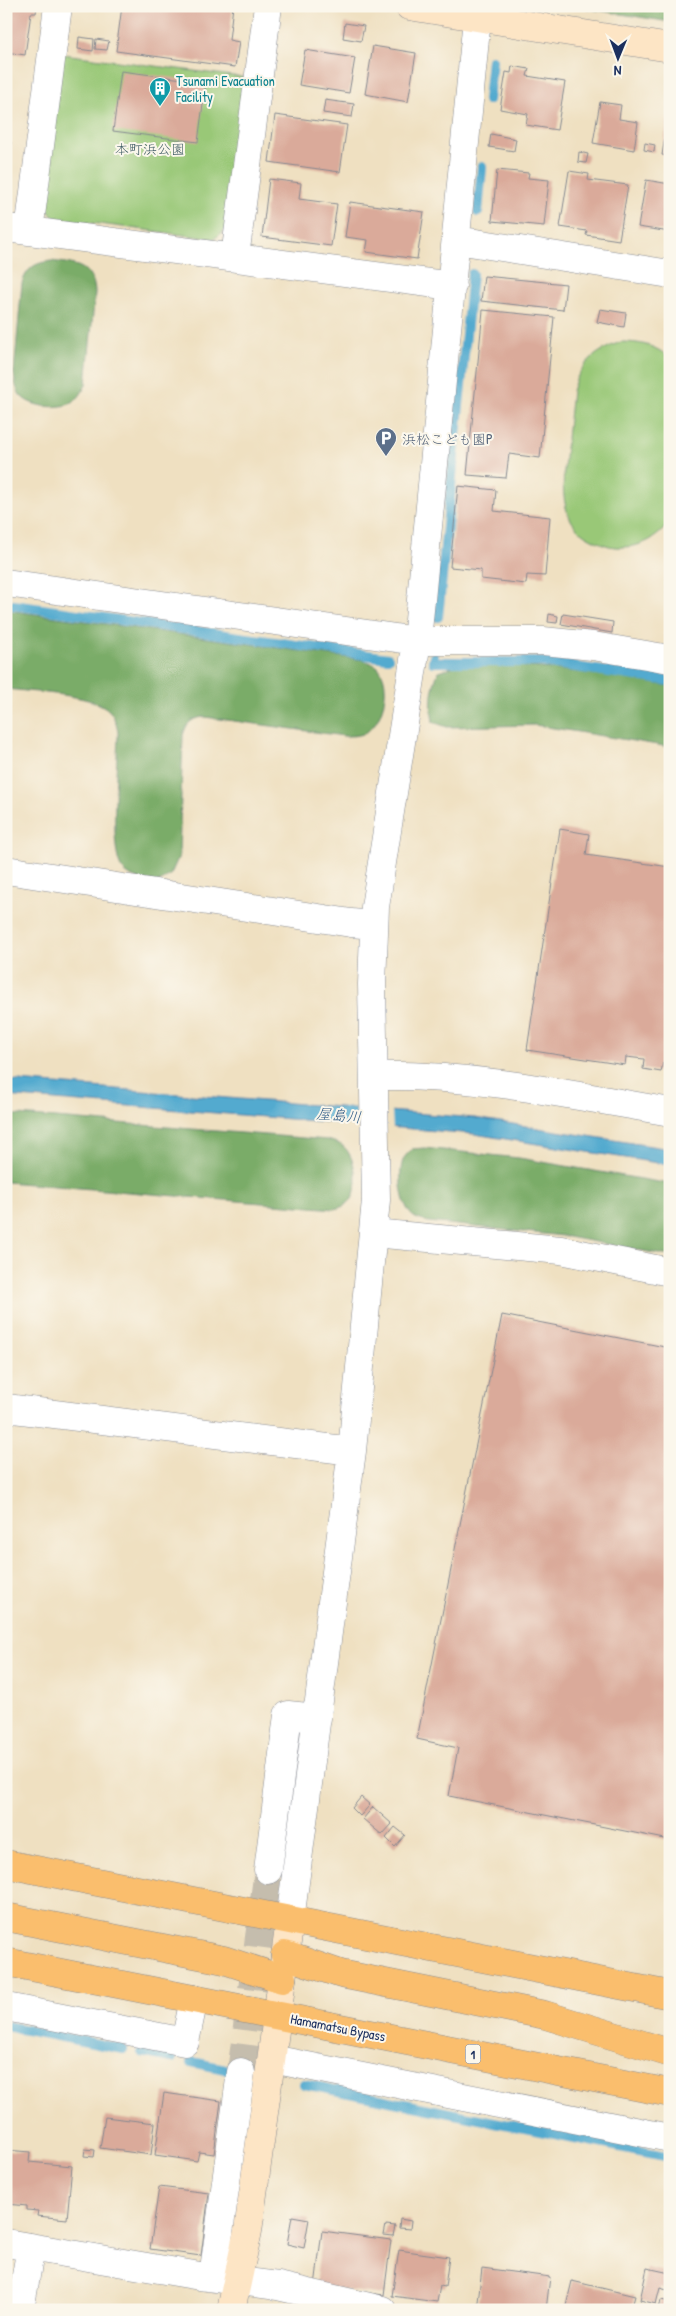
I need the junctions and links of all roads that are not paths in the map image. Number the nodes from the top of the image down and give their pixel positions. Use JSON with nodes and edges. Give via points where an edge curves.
{"nodes":[{"id":1,"x":58,"y":6,"type":"edge"},
{"id":2,"x":268,"y":6,"type":"edge"},
{"id":3,"x":409,"y":6,"type":"edge"},
{"id":4,"x":477,"y":18,"type":"junction"},
{"id":5,"x":670,"y":48,"type":"edge"},
{"id":6,"x":17,"y":229,"type":"edge"},
{"id":7,"x":457,"y":240,"type":"junction"},
{"id":8,"x":235,"y":257,"type":"junction"},
{"id":9,"x":670,"y":274,"type":"edge"},
{"id":10,"x":452,"y":286,"type":"junction"},
{"id":11,"x":6,"y":583,"type":"edge"},
{"id":12,"x":416,"y":642,"type":"junction"},
{"id":13,"x":670,"y":659,"type":"edge"},
{"id":14,"x":6,"y":870,"type":"edge"},
{"id":15,"x":374,"y":925,"type":"junction"},
{"id":16,"x":374,"y":1085,"type":"junction"},
{"id":17,"x":670,"y":1112,"type":"edge"},
{"id":18,"x":373,"y":1233,"type":"junction"},
{"id":19,"x":670,"y":1272,"type":"edge"},
{"id":20,"x":6,"y":1408,"type":"edge"},
{"id":21,"x":352,"y":1451,"type":"junction"},
{"id":22,"x":317,"y":1718,"type":"junction"},
{"id":23,"x":6,"y":1864,"type":"edge"},
{"id":24,"x":268,"y":1870,"type":"tunnel mouth"},
{"id":25,"x":6,"y":1917,"type":"edge"},
{"id":26,"x":290,"y":1920,"type":"junction"},
{"id":27,"x":6,"y":1962,"type":"edge"},
{"id":28,"x":284,"y":1967,"type":"junction"},
{"id":29,"x":670,"y":1995,"type":"edge"},
{"id":30,"x":194,"y":1999,"type":"junction"},
{"id":31,"x":6,"y":2007,"type":"edge"},
{"id":32,"x":277,"y":2015,"type":"junction"},
{"id":33,"x":670,"y":2053,"type":"edge"},
{"id":34,"x":272,"y":2059,"type":"junction"},
{"id":35,"x":241,"y":2072,"type":"tunnel mouth"},
{"id":36,"x":670,"y":2093,"type":"edge"},
{"id":37,"x":670,"y":2138,"type":"edge"},
{"id":38,"x":18,"y":2245,"type":"edge"},
{"id":39,"x":226,"y":2279,"type":"junction"},
{"id":40,"x":20,"y":2310,"type":"edge"},
{"id":41,"x":231,"y":2310,"type":"edge"},
{"id":42,"x":382,"y":2310,"type":"edge"}],
"edges":[{"from":1,"to":6,"type":"street"},
{"from":2,"to":8,"type":"street"},
{"from":3,"to":4,"type":"street"},
{"from":4,"to":5,"type":"street"},
{"from":4,"to":7,"type":"street"},
{"from":6,"to":8,"type":"street"},
{"from":7,"to":9,"type":"street"},
{"from":7,"to":10,"type":"street"},
{"from":8,"to":10,"type":"street"},
{"from":10,"to":12,"type":"street"},
{"from":11,"to":12,"type":"street"},
{"from":12,"to":13,"type":"street","via":[[543,641]]},
{"from":12,"to":15,"type":"street"},
{"from":14,"to":15,"type":"street"},
{"from":15,"to":16,"type":"street"},
{"from":16,"to":17,"type":"street","via":[[401,1075],[479,1082]]},
{"from":16,"to":18,"type":"street","via":[[376,1200]]},
{"from":18,"to":19,"type":"street","via":[[561,1250]]},
{"from":18,"to":21,"type":"street"},
{"from":20,"to":21,"type":"street"},
{"from":21,"to":22,"type":"street"},
{"from":22,"to":24,"type":"street","via":[[288,1715]]},
{"from":22,"to":26,"type":"street"},
{"from":23,"to":26,"type":"highway"},
{"from":25,"to":28,"type":"highway","via":[[224,1960]]},
{"from":26,"to":28,"type":"street"},
{"from":26,"to":29,"type":"highway"},
{"from":27,"to":30,"type":"highway","name":"Hamamatsu Bypass","number":"1"},
{"from":28,"to":32,"type":"street"},
{"from":28,"to":33,"type":"highway","via":[[341,1974],[545,2015]]},
{"from":30,"to":31,"type":"street","via":[[185,2042]]},
{"from":30,"to":32,"type":"highway","name":"Hamamatsu Bypass","number":"1"},
{"from":32,"to":34,"type":"street"},
{"from":32,"to":36,"type":"highway","name":"Hamamatsu Bypass","number":"1"},
{"from":34,"to":37,"type":"street"},
{"from":34,"to":39,"type":"street","via":[[248,2231]]},
{"from":35,"to":39,"type":"street"},
{"from":38,"to":39,"type":"street"},
{"from":38,"to":40,"type":"street"},
{"from":39,"to":41,"type":"street"},
{"from":39,"to":42,"type":"street","via":[[278,2286]]}]}
